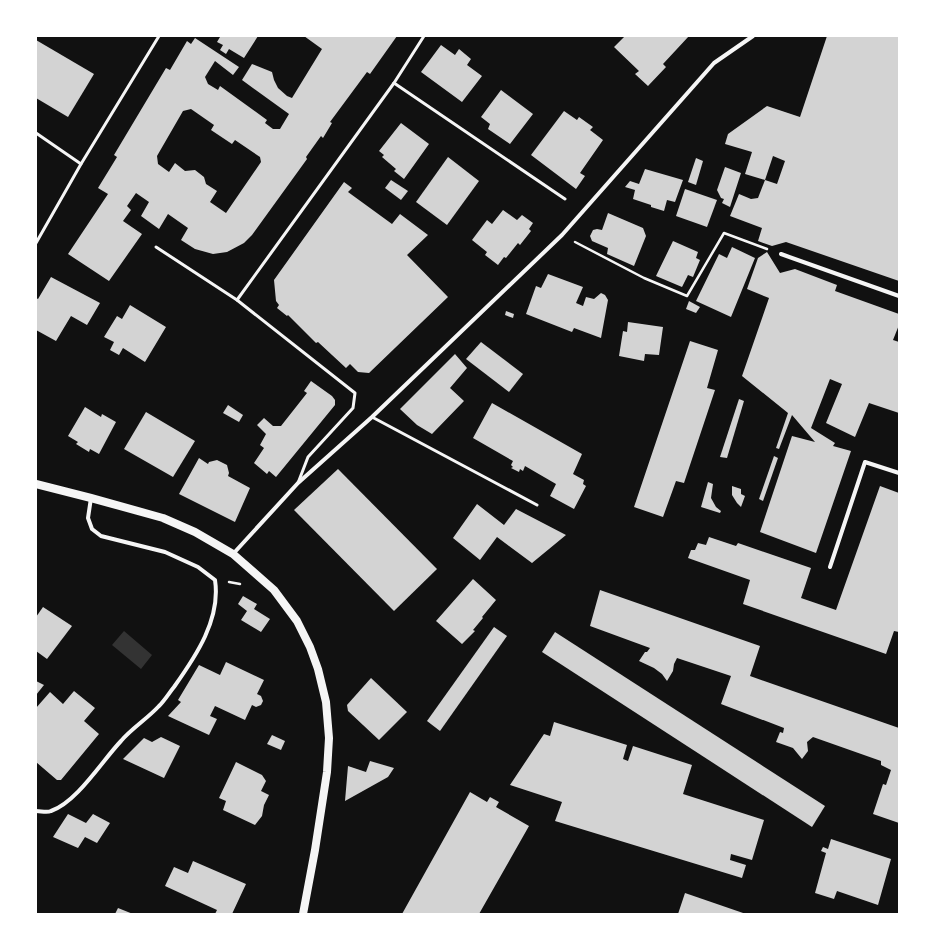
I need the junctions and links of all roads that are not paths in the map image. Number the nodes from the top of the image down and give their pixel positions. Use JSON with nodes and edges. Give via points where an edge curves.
{"nodes":[{"id":1,"x":159,"y":36,"type":"edge"},
{"id":2,"x":424,"y":36,"type":"edge"},
{"id":3,"x":752,"y":36,"type":"edge"},
{"id":4,"x":394,"y":83,"type":"junction"},
{"id":5,"x":36,"y":133,"type":"edge"},
{"id":6,"x":80,"y":164,"type":"junction"},
{"id":7,"x":565,"y":199,"type":"dead end"},
{"id":8,"x":36,"y":243,"type":"edge"},
{"id":9,"x":156,"y":247,"type":"dead end"},
{"id":10,"x":781,"y":254,"type":"road end"},
{"id":11,"x":899,"y":296,"type":"edge"},
{"id":12,"x":237,"y":300,"type":"junction"},
{"id":13,"x":372,"y":417,"type":"junction"},
{"id":14,"x":899,"y":473,"type":"edge"},
{"id":15,"x":298,"y":483,"type":"junction"},
{"id":16,"x":36,"y":484,"type":"edge"},
{"id":17,"x":91,"y":498,"type":"junction"},
{"id":18,"x":538,"y":505,"type":"dead end"},
{"id":19,"x":233,"y":554,"type":"junction"},
{"id":20,"x":830,"y":568,"type":"dead end"},
{"id":21,"x":36,"y":811,"type":"edge"},
{"id":22,"x":303,"y":914,"type":"edge"}],
"edges":[{"from":1,"to":6,"type":"lane"},
{"from":2,"to":4,"type":"lane"},
{"from":3,"to":13,"type":"street","via":[[714,63],[562,235]]},
{"from":4,"to":7,"type":"lane"},
{"from":4,"to":12,"type":"lane"},
{"from":5,"to":6,"type":"lane"},
{"from":6,"to":8,"type":"lane"},
{"from":9,"to":12,"type":"lane"},
{"from":10,"to":11,"type":"street"},
{"from":12,"to":15,"type":"lane","via":[[355,393],[353,408],[308,457]]},
{"from":13,"to":15,"type":"street"},
{"from":13,"to":18,"type":"lane"},
{"from":14,"to":20,"type":"street","via":[[865,462]]},
{"from":15,"to":19,"type":"street"},
{"from":16,"to":17,"type":"main road"},
{"from":17,"to":19,"type":"main road","via":[[163,518],[196,532]]},
{"from":17,"to":21,"type":"street","via":[[88,518],[92,529],[101,536],[165,552],[198,568],[215,580],[217,591],[214,610],[208,632],[184,674],[160,706],[122,740],[67,802],[50,812]]},
{"from":19,"to":22,"type":"main road","via":[[274,590],[297,621],[310,647],[326,702],[329,738],[327,772]]}]}
